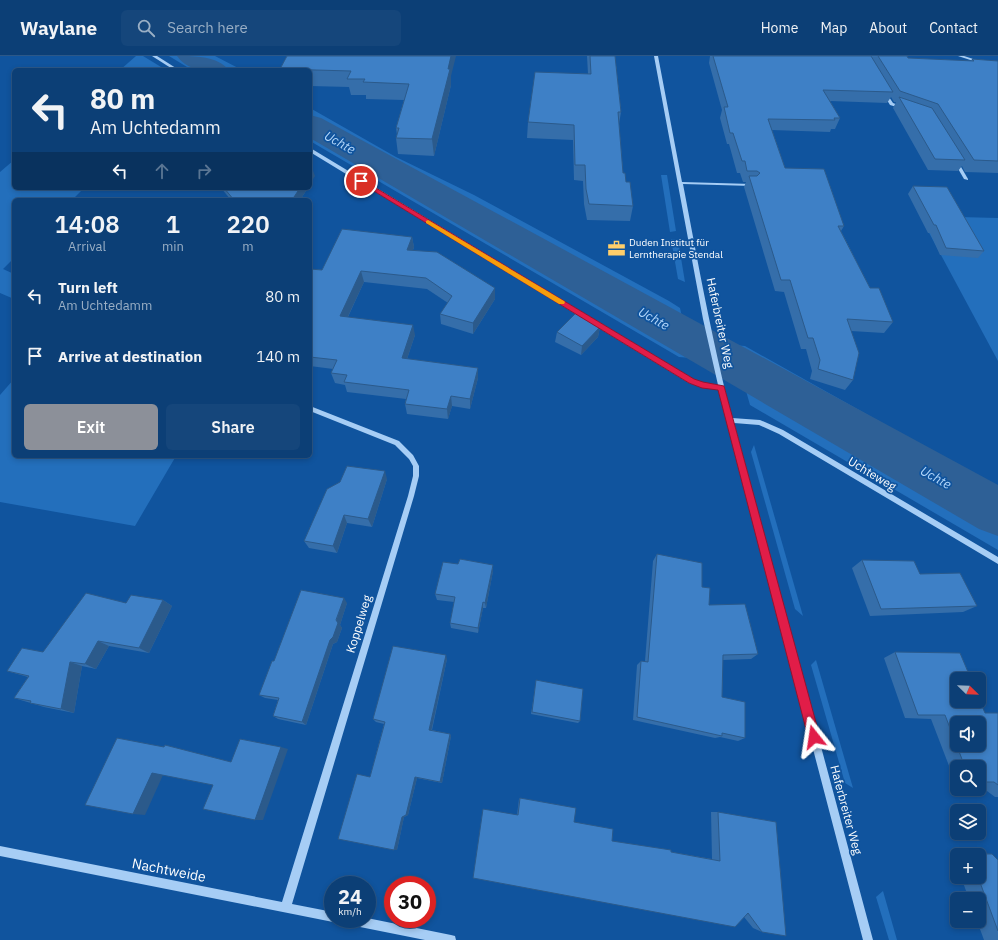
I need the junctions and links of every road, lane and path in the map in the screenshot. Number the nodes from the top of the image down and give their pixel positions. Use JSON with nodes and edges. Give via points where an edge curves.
{"nodes":[{"id":1,"x":154,"y":56,"type":"edge"},
{"id":2,"x":656,"y":56,"type":"edge"},
{"id":3,"x":960,"y":56,"type":"edge"},
{"id":4,"x":174,"y":68,"type":"edge"},
{"id":5,"x":998,"y":68,"type":"edge"},
{"id":6,"x":880,"y":84,"type":"edge"},
{"id":7,"x":906,"y":109,"type":"edge"},
{"id":8,"x":312,"y":151,"type":"edge"},
{"id":9,"x":951,"y":154,"type":"edge"},
{"id":10,"x":966,"y":179,"type":"dead end"},
{"id":11,"x":680,"y":183,"type":"junction"},
{"id":12,"x":752,"y":185,"type":"edge"},
{"id":13,"x":721,"y":388,"type":"junction"},
{"id":14,"x":312,"y":409,"type":"edge"},
{"id":15,"x":730,"y":420,"type":"junction"},
{"id":16,"x":998,"y":561,"type":"edge"},
{"id":17,"x":0,"y":851,"type":"edge"},
{"id":18,"x":286,"y":907,"type":"junction"},
{"id":19,"x":324,"y":915,"type":"edge"},
{"id":20,"x":376,"y":925,"type":"edge"},
{"id":21,"x":451,"y":940,"type":"edge"},
{"id":22,"x":868,"y":940,"type":"edge"}],
"edges":[{"from":1,"to":4,"type":"street"},
{"from":2,"to":11,"type":"street","name":"Haferbreiter Weg"},
{"from":3,"to":5,"type":"street"},
{"from":6,"to":7,"type":"street","via":[[891,104]]},
{"from":8,"to":13,"type":"street","via":[[691,381]]},
{"from":9,"to":10,"type":"street"},
{"from":11,"to":12,"type":"street"},
{"from":11,"to":13,"type":"street","name":"Haferbreiter Weg"},
{"from":13,"to":15,"type":"street","name":"Haferbreiter Weg"},
{"from":14,"to":18,"type":"street","name":"Koppelweg","via":[[397,443],[412,457],[416,466],[416,476]]},
{"from":15,"to":16,"type":"street","name":"Uchteweg","via":[[760,424],[781,432]]},
{"from":15,"to":22,"type":"street","name":"Haferbreiter Weg"},
{"from":17,"to":18,"type":"street","name":"Nachtweide"},
{"from":18,"to":19,"type":"street","name":"Nachtweide"},
{"from":20,"to":21,"type":"street"}]}
